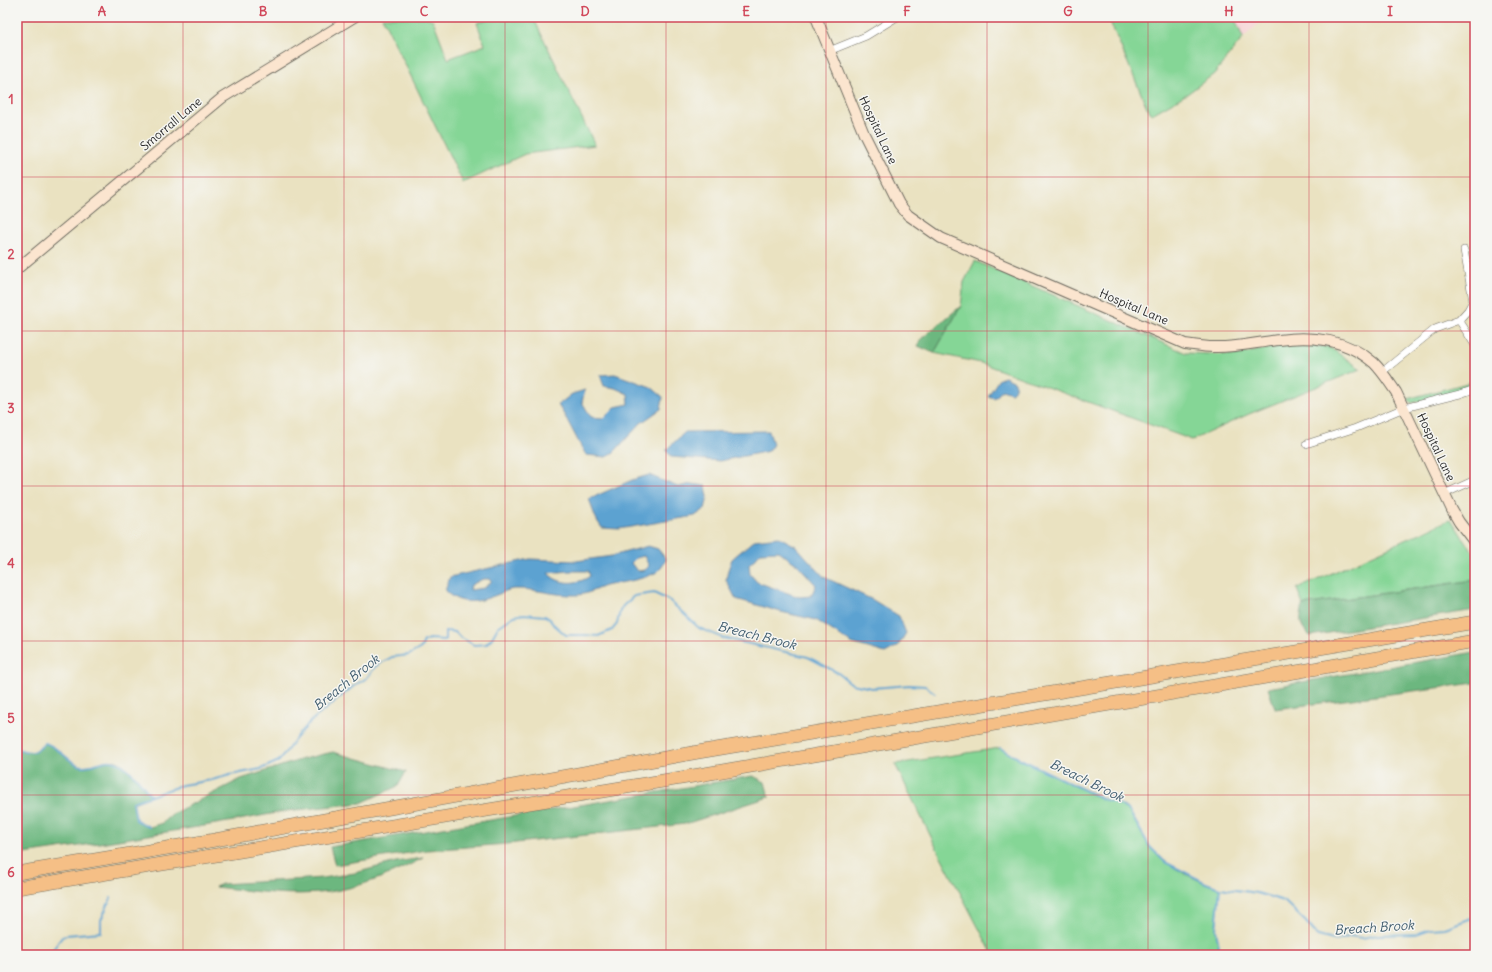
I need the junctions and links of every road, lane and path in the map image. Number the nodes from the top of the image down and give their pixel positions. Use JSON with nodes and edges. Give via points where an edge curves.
{"nodes":[{"id":1,"x":354,"y":17,"type":"edge"},
{"id":2,"x":816,"y":17,"type":"edge"},
{"id":3,"x":897,"y":17,"type":"edge"},
{"id":4,"x":829,"y":51,"type":"junction"},
{"id":5,"x":1464,"y":250,"type":"dead end"},
{"id":6,"x":17,"y":269,"type":"edge"},
{"id":7,"x":1459,"y":320,"type":"junction"},
{"id":8,"x":1475,"y":345,"type":"edge"},
{"id":9,"x":1382,"y":372,"type":"junction"},
{"id":10,"x":1475,"y":389,"type":"edge"},
{"id":11,"x":1404,"y":408,"type":"junction"},
{"id":12,"x":1306,"y":444,"type":"dead end"},
{"id":13,"x":1475,"y":480,"type":"edge"},
{"id":14,"x":1444,"y":494,"type":"junction"},
{"id":15,"x":1475,"y":543,"type":"edge"},
{"id":16,"x":1475,"y":622,"type":"edge"},
{"id":17,"x":1475,"y":641,"type":"edge"},
{"id":18,"x":17,"y":873,"type":"edge"},
{"id":19,"x":17,"y":888,"type":"edge"}],
"edges":[{"from":1,"to":6,"type":"street","name":"Smorrall Lane","via":[[222,98]]},
{"from":2,"to":4,"type":"street","name":"Hospital Lane"},
{"from":3,"to":4,"type":"street","via":[[866,36]]},
{"from":4,"to":9,"type":"street","name":"Hospital Lane","via":[[864,134],[899,204],[908,215],[941,238],[1186,344],[1213,347],[1301,338],[1324,339],[1360,353]]},
{"from":5,"to":7,"type":"street","via":[[1473,301]]},
{"from":7,"to":8,"type":"street"},
{"from":7,"to":9,"type":"street","via":[[1435,329]]},
{"from":9,"to":11,"type":"street","name":"Hospital Lane"},
{"from":10,"to":11,"type":"street"},
{"from":11,"to":12,"type":"street","via":[[1356,428]]},
{"from":11,"to":14,"type":"street","name":"Hospital Lane"},
{"from":13,"to":14,"type":"street"},
{"from":14,"to":15,"type":"street","name":"Hospital Lane","via":[[1458,522]]},
{"from":16,"to":18,"type":"highway","via":[[698,752],[209,841]]},
{"from":17,"to":19,"type":"highway","via":[[707,774]]}]}
